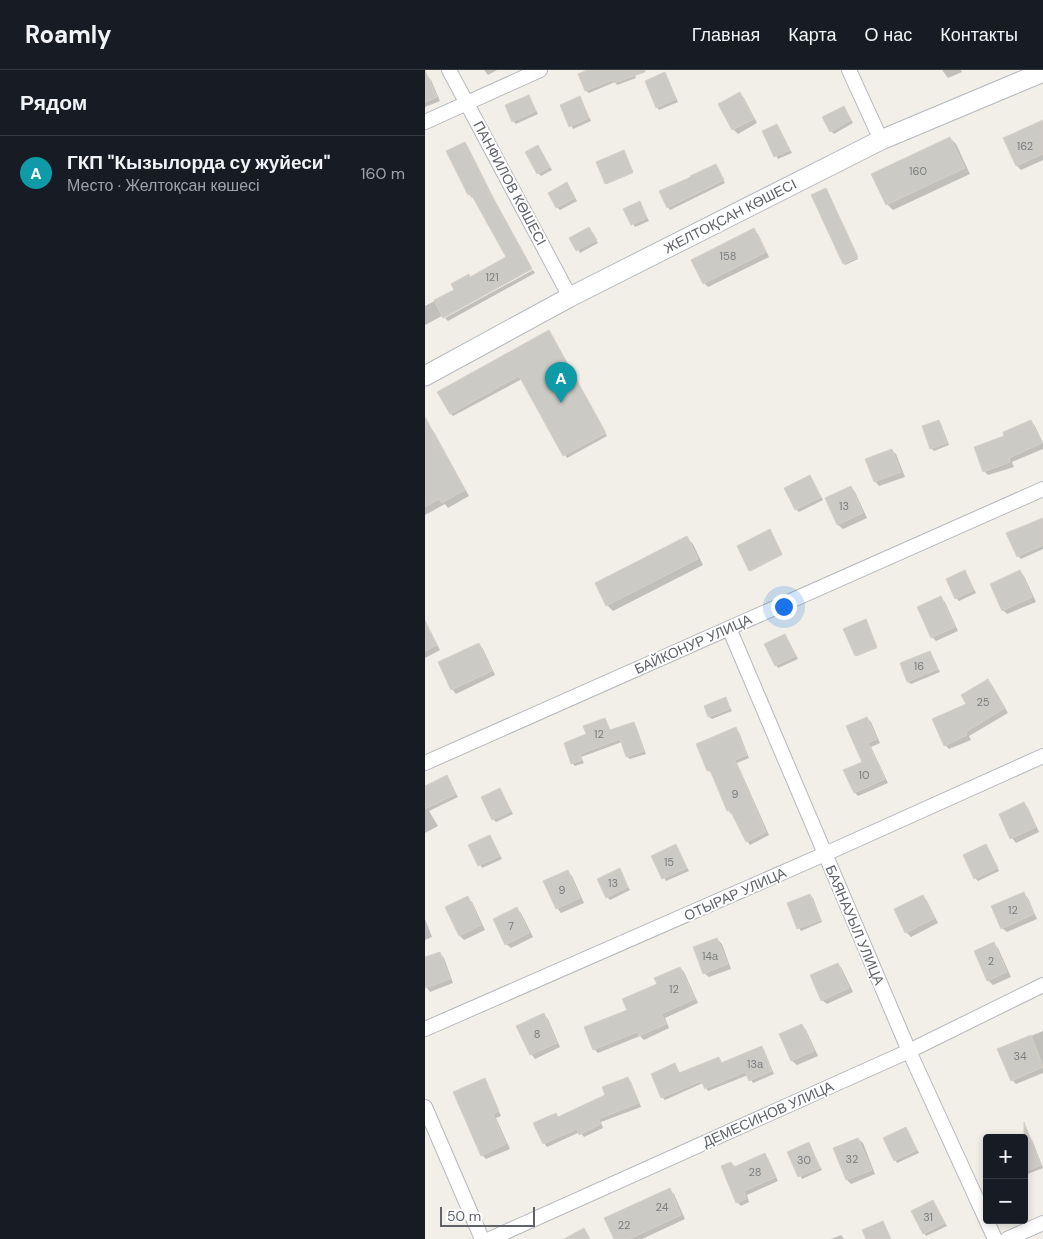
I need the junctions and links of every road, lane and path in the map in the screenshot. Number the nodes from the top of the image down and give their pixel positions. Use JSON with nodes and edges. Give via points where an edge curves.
{"nodes":[{"id":1,"x":449,"y":70,"type":"edge"},
{"id":2,"x":540,"y":70,"type":"edge"},
{"id":3,"x":849,"y":70,"type":"edge"},
{"id":4,"x":1043,"y":72,"type":"edge"},
{"id":5,"x":467,"y":103,"type":"junction"},
{"id":6,"x":425,"y":122,"type":"edge"},
{"id":7,"x":881,"y":140,"type":"junction"},
{"id":8,"x":570,"y":297,"type":"junction"},
{"id":9,"x":425,"y":376,"type":"edge"},
{"id":10,"x":1043,"y":489,"type":"edge"},
{"id":11,"x":729,"y":628,"type":"junction"},
{"id":12,"x":1043,"y":756,"type":"edge"},
{"id":13,"x":425,"y":763,"type":"edge"},
{"id":14,"x":825,"y":854,"type":"junction"},
{"id":15,"x":1043,"y":984,"type":"edge"},
{"id":16,"x":425,"y":1029,"type":"edge"},
{"id":17,"x":909,"y":1051,"type":"junction"},
{"id":18,"x":425,"y":1107,"type":"edge"},
{"id":19,"x":1043,"y":1223,"type":"edge"},
{"id":20,"x":483,"y":1239,"type":"edge"},
{"id":21,"x":490,"y":1239,"type":"edge"},
{"id":22,"x":995,"y":1239,"type":"edge"},
{"id":23,"x":1007,"y":1239,"type":"edge"}],
"edges":[{"from":1,"to":5,"type":"street","name":"ПАНФИЛОВ КӨШЕСІ"},
{"from":2,"to":5,"type":"street"},
{"from":3,"to":7,"type":"street"},
{"from":4,"to":7,"type":"street","name":"ЖЕЛТОҚСАН КӨШЕСІ"},
{"from":5,"to":6,"type":"street"},
{"from":5,"to":8,"type":"street","name":"ПАНФИЛОВ КӨШЕСІ"},
{"from":7,"to":8,"type":"street","name":"ЖЕЛТОҚСАН КӨШЕСІ"},
{"from":8,"to":9,"type":"street","name":"ЖЕЛТОҚСАН КӨШЕСІ"},
{"from":10,"to":11,"type":"street","name":"БАЙКОНУР УЛИЦА"},
{"from":11,"to":13,"type":"street","name":"БАЙКОНУР УЛИЦА"},
{"from":11,"to":14,"type":"street","name":"БАЯНАУЫЛ УЛИЦА"},
{"from":12,"to":14,"type":"street","name":"ОТЫРАР УЛИЦА"},
{"from":14,"to":16,"type":"street","name":"ОТЫРАР УЛИЦА"},
{"from":14,"to":17,"type":"street","name":"БАЯНАУЫЛ УЛИЦА"},
{"from":15,"to":17,"type":"street","name":"ДЕМЕСИНОВ УЛИЦА"},
{"from":17,"to":21,"type":"street","name":"ДЕМЕСИНОВ УЛИЦА"},
{"from":17,"to":22,"type":"street","name":"БАЯНАУЫЛ УЛИЦА"},
{"from":18,"to":20,"type":"street"},
{"from":19,"to":23,"type":"street"}]}
